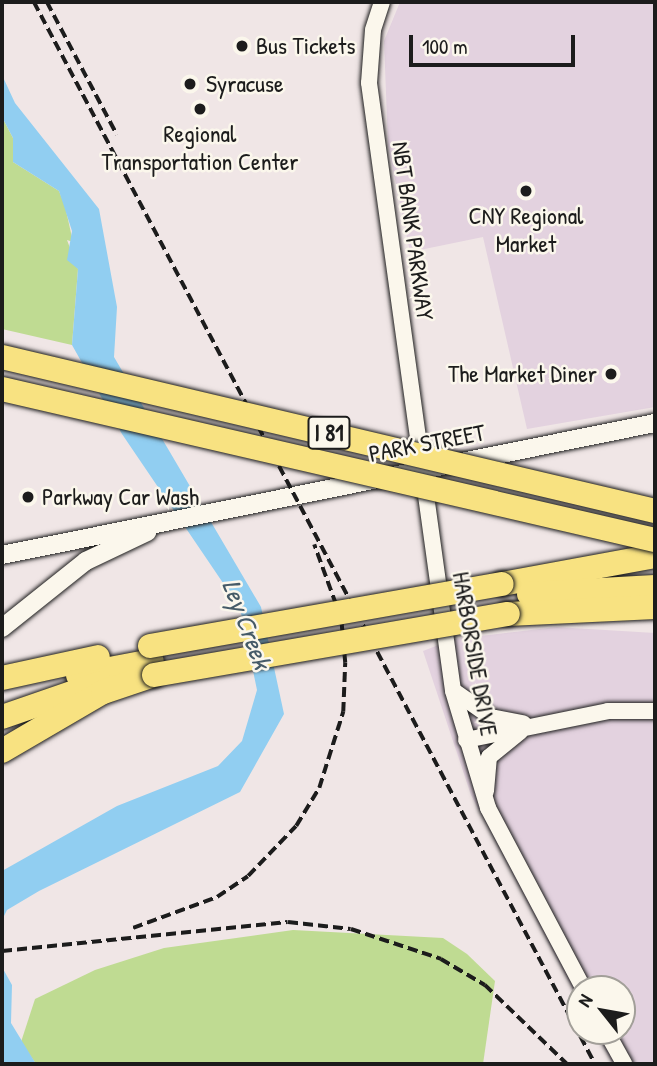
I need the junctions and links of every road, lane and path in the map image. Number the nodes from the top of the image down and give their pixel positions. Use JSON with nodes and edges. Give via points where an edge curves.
{"nodes":[{"id":1,"x":382,"y":2,"type":"edge"},
{"id":2,"x":2,"y":357,"type":"edge"},
{"id":3,"x":2,"y":389,"type":"edge"},
{"id":4,"x":655,"y":424,"type":"edge"},
{"id":5,"x":424,"y":468,"type":"junction"},
{"id":6,"x":655,"y":511,"type":"edge"},
{"id":7,"x":172,"y":520,"type":"junction"},
{"id":8,"x":655,"y":540,"type":"edge"},
{"id":9,"x":2,"y":555,"type":"edge"},
{"id":10,"x":655,"y":556,"type":"edge"},
{"id":11,"x":655,"y":587,"type":"edge"},
{"id":12,"x":505,"y":598,"type":"junction"},
{"id":13,"x":573,"y":606,"type":"junction"},
{"id":14,"x":655,"y":607,"type":"edge"},
{"id":15,"x":655,"y":620,"type":"edge"},
{"id":16,"x":2,"y":628,"type":"edge"},
{"id":17,"x":108,"y":654,"type":"junction"},
{"id":18,"x":152,"y":661,"type":"junction"},
{"id":19,"x":2,"y":664,"type":"edge"},
{"id":20,"x":2,"y":678,"type":"edge"},
{"id":21,"x":453,"y":691,"type":"junction"},
{"id":22,"x":2,"y":702,"type":"edge"},
{"id":23,"x":655,"y":711,"type":"edge"},
{"id":24,"x":2,"y":717,"type":"edge"},
{"id":25,"x":533,"y":724,"type":"junction"},
{"id":26,"x":466,"y":740,"type":"junction"},
{"id":27,"x":2,"y":751,"type":"edge"},
{"id":28,"x":488,"y":808,"type":"junction"},
{"id":29,"x":577,"y":975,"type":"edge"},
{"id":30,"x":614,"y":1045,"type":"edge"},
{"id":31,"x":624,"y":1064,"type":"edge"}],
"edges":[{"from":1,"to":5,"type":"street","name":"NBT BANK PARKWAY","via":[[369,83]]},
{"from":2,"to":6,"type":"highway","number":"I 81","bridge":true},
{"from":3,"to":8,"type":"highway","number":"I 81","bridge":true},
{"from":4,"to":5,"type":"main road","name":"PARK STREET"},
{"from":5,"to":7,"type":"main road","name":"PARK STREET"},
{"from":5,"to":21,"type":"street","name":"HARBORSIDE DRIVE"},
{"from":7,"to":9,"type":"main road","name":"PARK STREET"},
{"from":7,"to":16,"type":"main road","via":[[86,561]]},
{"from":10,"to":12,"type":"highway"},
{"from":11,"to":12,"type":"highway"},
{"from":12,"to":13,"type":"highway"},
{"from":12,"to":18,"type":"highway","bridge":true},
{"from":13,"to":14,"type":"highway"},
{"from":13,"to":15,"type":"highway"},
{"from":17,"to":18,"type":"highway"},
{"from":17,"to":19,"type":"highway"},
{"from":17,"to":20,"type":"highway"},
{"from":18,"to":22,"type":"highway","via":[[73,677]]},
{"from":18,"to":24,"type":"highway"},
{"from":18,"to":27,"type":"highway"},
{"from":21,"to":25,"type":"street","via":[[491,718]]},
{"from":21,"to":26,"type":"street","name":"HARBORSIDE DRIVE"},
{"from":23,"to":25,"type":"street","via":[[608,711]]},
{"from":25,"to":26,"type":"street"},
{"from":25,"to":28,"type":"street","via":[[489,757]]},
{"from":26,"to":28,"type":"street","name":"HARBORSIDE DRIVE"},
{"from":28,"to":29,"type":"street","name":"HARBORSIDE DRIVE"},
{"from":30,"to":31,"type":"street"}]}
